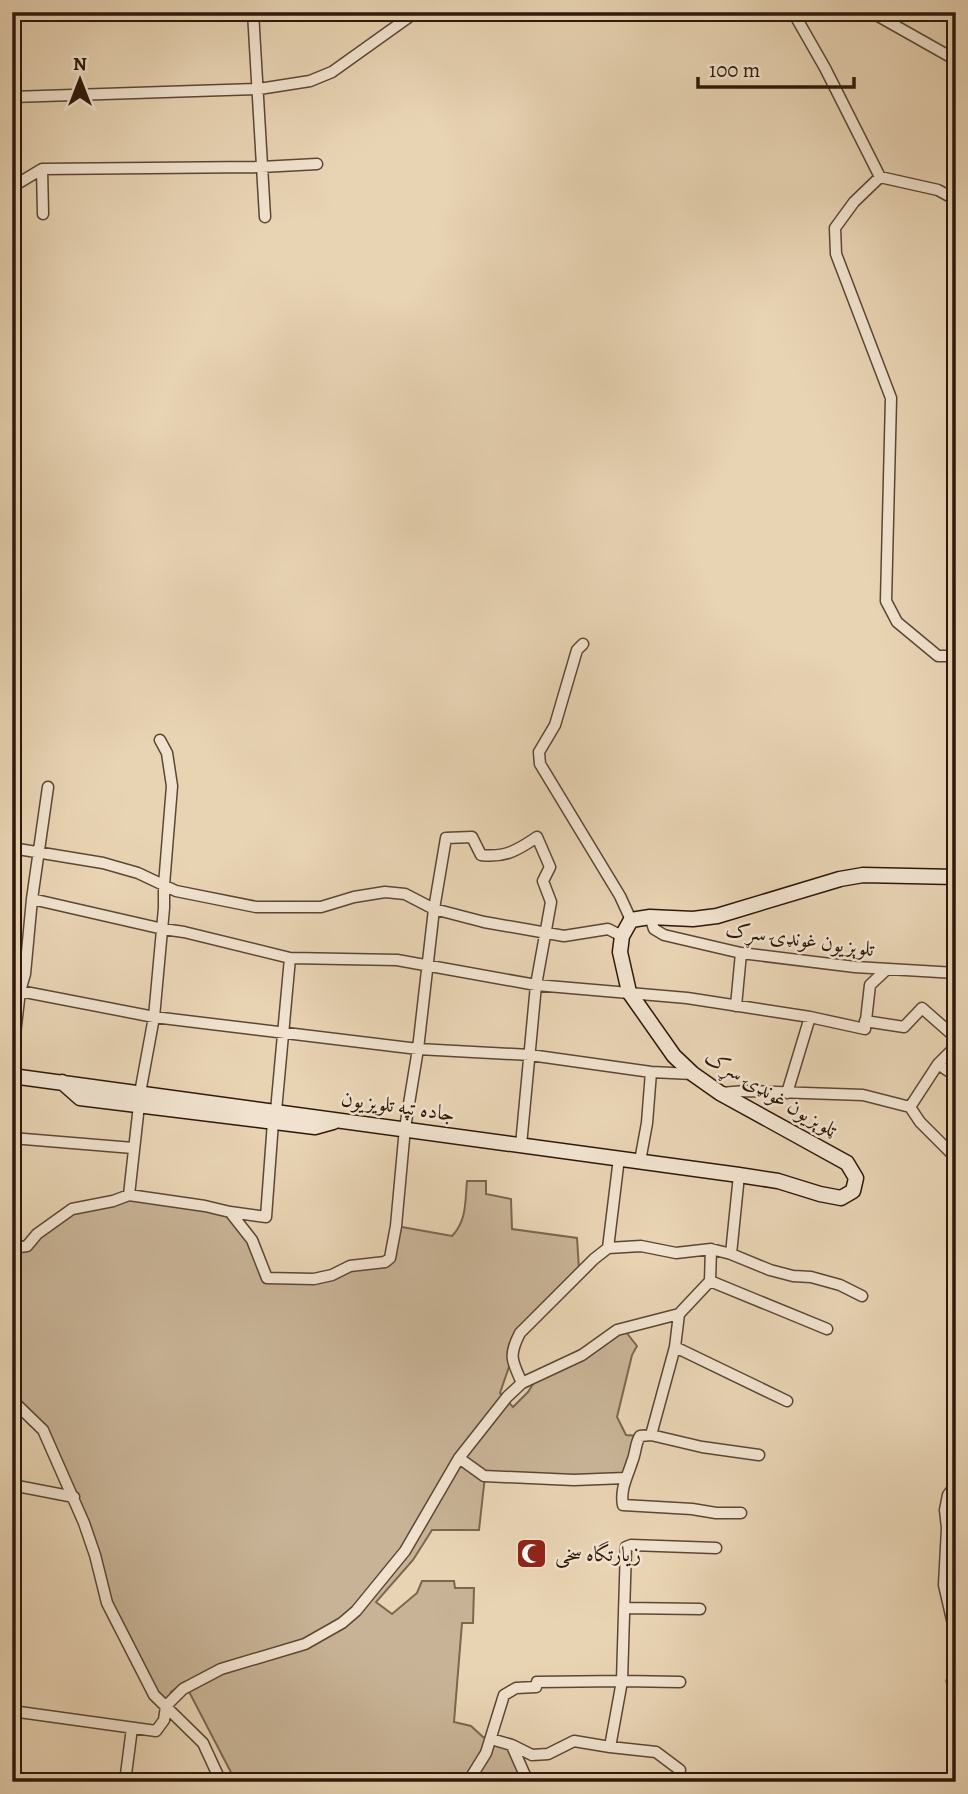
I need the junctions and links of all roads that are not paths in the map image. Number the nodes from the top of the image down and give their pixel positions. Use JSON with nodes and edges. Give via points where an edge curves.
{"nodes":[{"id":1,"x":253,"y":12,"type":"edge"},
{"id":2,"x":416,"y":12,"type":"edge"},
{"id":3,"x":793,"y":12,"type":"edge"},
{"id":4,"x":871,"y":12,"type":"edge"},
{"id":5,"x":956,"y":60,"type":"edge"},
{"id":6,"x":259,"y":89,"type":"junction"},
{"id":7,"x":12,"y":97,"type":"edge"},
{"id":8,"x":317,"y":164,"type":"dead end"},
{"id":9,"x":261,"y":167,"type":"junction"},
{"id":10,"x":42,"y":169,"type":"junction"},
{"id":11,"x":880,"y":177,"type":"junction"},
{"id":12,"x":12,"y":187,"type":"edge"},
{"id":13,"x":956,"y":200,"type":"edge"},
{"id":14,"x":43,"y":214,"type":"dead end"},
{"id":15,"x":265,"y":218,"type":"dead end"},
{"id":16,"x":583,"y":644,"type":"dead end"},
{"id":17,"x":956,"y":656,"type":"edge"},
{"id":18,"x":160,"y":740,"type":"dead end"},
{"id":19,"x":48,"y":787,"type":"dead end"},
{"id":20,"x":12,"y":848,"type":"edge"},
{"id":21,"x":38,"y":852,"type":"junction"},
{"id":22,"x":956,"y":877,"type":"edge"},
{"id":23,"x":164,"y":885,"type":"junction"},
{"id":24,"x":32,"y":899,"type":"junction"},
{"id":25,"x":434,"y":909,"type":"junction"},
{"id":26,"x":650,"y":917,"type":"junction"},
{"id":27,"x":631,"y":920,"type":"junction"},
{"id":28,"x":163,"y":929,"type":"junction"},
{"id":29,"x":546,"y":933,"type":"junction"},
{"id":30,"x":622,"y":936,"type":"junction"},
{"id":31,"x":741,"y":953,"type":"junction"},
{"id":32,"x":290,"y":958,"type":"junction"},
{"id":33,"x":428,"y":965,"type":"junction"},
{"id":34,"x":886,"y":970,"type":"junction"},
{"id":35,"x":12,"y":973,"type":"edge"},
{"id":36,"x":956,"y":973,"type":"edge"},
{"id":37,"x":25,"y":974,"type":"junction"},
{"id":38,"x":536,"y":985,"type":"junction"},
{"id":39,"x":20,"y":991,"type":"junction"},
{"id":40,"x":629,"y":992,"type":"junction"},
{"id":41,"x":736,"y":1006,"type":"junction"},
{"id":42,"x":154,"y":1017,"type":"junction"},
{"id":43,"x":810,"y":1017,"type":"junction"},
{"id":44,"x":865,"y":1021,"type":"junction"},
{"id":45,"x":285,"y":1032,"type":"junction"},
{"id":46,"x":956,"y":1038,"type":"edge"},
{"id":47,"x":956,"y":1046,"type":"edge"},
{"id":48,"x":418,"y":1049,"type":"junction"},
{"id":49,"x":530,"y":1055,"type":"junction"},
{"id":50,"x":12,"y":1060,"type":"edge"},
{"id":51,"x":938,"y":1064,"type":"junction"},
{"id":52,"x":651,"y":1072,"type":"junction"},
{"id":53,"x":693,"y":1074,"type":"junction"},
{"id":54,"x":12,"y":1076,"type":"edge"},
{"id":55,"x":956,"y":1076,"type":"edge"},
{"id":56,"x":720,"y":1093,"type":"junction"},
{"id":57,"x":787,"y":1093,"type":"junction"},
{"id":58,"x":139,"y":1099,"type":"junction"},
{"id":59,"x":910,"y":1107,"type":"junction"},
{"id":60,"x":275,"y":1116,"type":"junction"},
{"id":61,"x":405,"y":1128,"type":"junction"},
{"id":62,"x":12,"y":1138,"type":"edge"},
{"id":63,"x":521,"y":1145,"type":"junction"},
{"id":64,"x":133,"y":1148,"type":"junction"},
{"id":65,"x":619,"y":1158,"type":"junction"},
{"id":66,"x":956,"y":1158,"type":"edge"},
{"id":67,"x":640,"y":1161,"type":"junction"},
{"id":68,"x":739,"y":1175,"type":"junction"},
{"id":69,"x":778,"y":1181,"type":"joint"},
{"id":70,"x":129,"y":1195,"type":"junction"},
{"id":71,"x":230,"y":1212,"type":"junction"},
{"id":72,"x":12,"y":1248,"type":"edge"},
{"id":73,"x":608,"y":1248,"type":"junction"},
{"id":74,"x":711,"y":1249,"type":"junction"},
{"id":75,"x":731,"y":1254,"type":"junction"},
{"id":76,"x":710,"y":1281,"type":"junction"},
{"id":77,"x":862,"y":1296,"type":"dead end"},
{"id":78,"x":679,"y":1314,"type":"junction"},
{"id":79,"x":827,"y":1329,"type":"dead end"},
{"id":80,"x":675,"y":1347,"type":"junction"},
{"id":81,"x":522,"y":1383,"type":"junction"},
{"id":82,"x":12,"y":1400,"type":"edge"},
{"id":83,"x":787,"y":1401,"type":"dead end"},
{"id":84,"x":651,"y":1435,"type":"junction"},
{"id":85,"x":759,"y":1455,"type":"dead end"},
{"id":86,"x":459,"y":1458,"type":"junction"},
{"id":87,"x":625,"y":1478,"type":"junction"},
{"id":88,"x":956,"y":1484,"type":"edge"},
{"id":89,"x":12,"y":1485,"type":"edge"},
{"id":90,"x":74,"y":1497,"type":"junction"},
{"id":91,"x":741,"y":1513,"type":"dead end"},
{"id":92,"x":716,"y":1548,"type":"dead end"},
{"id":93,"x":624,"y":1608,"type":"junction"},
{"id":94,"x":700,"y":1609,"type":"dead end"},
{"id":95,"x":956,"y":1637,"type":"edge"},
{"id":96,"x":956,"y":1671,"type":"edge"},
{"id":97,"x":622,"y":1681,"type":"junction"},
{"id":98,"x":680,"y":1682,"type":"dead end"},
{"id":99,"x":956,"y":1688,"type":"edge"},
{"id":100,"x":166,"y":1706,"type":"junction"},
{"id":101,"x":12,"y":1711,"type":"edge"},
{"id":102,"x":132,"y":1728,"type":"junction"},
{"id":103,"x":491,"y":1739,"type":"junction"},
{"id":104,"x":512,"y":1745,"type":"junction"},
{"id":105,"x":610,"y":1747,"type":"junction"},
{"id":106,"x":680,"y":1770,"type":"dead end"},
{"id":107,"x":125,"y":1782,"type":"edge"},
{"id":108,"x":221,"y":1782,"type":"edge"},
{"id":109,"x":468,"y":1782,"type":"edge"},
{"id":110,"x":528,"y":1782,"type":"edge"}],
"edges":[{"from":1,"to":6,"type":"street"},
{"from":2,"to":6,"type":"street","via":[[332,72]]},
{"from":3,"to":11,"type":"street"},
{"from":4,"to":5,"type":"street"},
{"from":6,"to":7,"type":"street"},
{"from":6,"to":9,"type":"street"},
{"from":8,"to":9,"type":"street"},
{"from":9,"to":10,"type":"street"},
{"from":9,"to":15,"type":"street"},
{"from":10,"to":12,"type":"street"},
{"from":10,"to":14,"type":"street"},
{"from":11,"to":13,"type":"street","via":[[938,190]]},
{"from":11,"to":17,"type":"street","via":[[835,228],[836,254],[891,398],[886,601],[897,622],[938,656]]},
{"from":16,"to":27,"type":"street","via":[[576,650],[555,725],[539,752],[540,764]]},
{"from":18,"to":23,"type":"street","via":[[172,786]]},
{"from":19,"to":21,"type":"street"},
{"from":20,"to":21,"type":"street"},
{"from":21,"to":23,"type":"street","via":[[103,863]]},
{"from":21,"to":24,"type":"street"},
{"from":22,"to":26,"type":"street","via":[[840,878],[717,916]]},
{"from":23,"to":25,"type":"street","via":[[256,907],[321,907],[385,892],[405,894]]},
{"from":23,"to":28,"type":"street"},
{"from":24,"to":28,"type":"street"},
{"from":24,"to":37,"type":"street"},
{"from":25,"to":29,"type":"street"},
{"from":25,"to":29,"type":"street","via":[[446,838],[472,837],[481,855],[492,856],[514,853],[537,837],[550,867],[543,881],[551,902]]},
{"from":25,"to":33,"type":"street"},
{"from":26,"to":27,"type":"street"},
{"from":26,"to":31,"type":"street","name":"تلوېزيون غونډۍ سړک","via":[[654,929],[664,935]]},
{"from":27,"to":30,"type":"street"},
{"from":28,"to":32,"type":"street"},
{"from":28,"to":42,"type":"street"},
{"from":29,"to":30,"type":"street","via":[[564,936],[608,929]]},
{"from":29,"to":38,"type":"street"},
{"from":30,"to":40,"type":"street","name":"ټلوېزيون غونډۍ سړک","via":[[620,953]]},
{"from":31,"to":34,"type":"street","name":"تلوېزيون غونډۍ سړک"},
{"from":31,"to":41,"type":"street"},
{"from":32,"to":33,"type":"street"},
{"from":32,"to":45,"type":"street"},
{"from":33,"to":38,"type":"street"},
{"from":33,"to":48,"type":"street"},
{"from":34,"to":36,"type":"street","name":"تلوېزيون غونډۍ سړک"},
{"from":34,"to":44,"type":"street","via":[[870,985]]},
{"from":35,"to":37,"type":"street"},
{"from":37,"to":39,"type":"street"},
{"from":38,"to":40,"type":"street"},
{"from":38,"to":49,"type":"street"},
{"from":39,"to":42,"type":"street"},
{"from":39,"to":50,"type":"street"},
{"from":40,"to":41,"type":"street"},
{"from":40,"to":53,"type":"street","name":"ټلوېزيون غونډۍ سړک","via":[[674,1056]]},
{"from":41,"to":43,"type":"street"},
{"from":42,"to":45,"type":"street"},
{"from":42,"to":58,"type":"street"},
{"from":43,"to":44,"type":"street","via":[[865,1029]]},
{"from":43,"to":57,"type":"street"},
{"from":44,"to":46,"type":"street","via":[[904,1027],[922,1008]]},
{"from":45,"to":48,"type":"street"},
{"from":45,"to":60,"type":"street"},
{"from":47,"to":51,"type":"street"},
{"from":48,"to":49,"type":"street"},
{"from":48,"to":61,"type":"street"},
{"from":49,"to":52,"type":"street"},
{"from":49,"to":63,"type":"street"},
{"from":51,"to":55,"type":"street"},
{"from":51,"to":59,"type":"street"},
{"from":52,"to":53,"type":"street"},
{"from":52,"to":67,"type":"street"},
{"from":53,"to":56,"type":"street","name":"ټلوېزيون غونډۍ سړک"},
{"from":54,"to":58,"type":"street","name":"جاده تپه تلویزیون","via":[[62,1083],[79,1098]]},
{"from":56,"to":57,"type":"street"},
{"from":56,"to":69,"type":"street","name":"ټلوېزيون غونډۍ سړک","via":[[847,1163],[856,1178],[853,1191],[841,1198]]},
{"from":57,"to":59,"type":"street","via":[[863,1095]]},
{"from":58,"to":60,"type":"street","name":"جاده تپه تلویزیون"},
{"from":58,"to":64,"type":"street"},
{"from":59,"to":66,"type":"street"},
{"from":60,"to":61,"type":"street","name":"جاده تپه تلویزیون","via":[[315,1127],[341,1120]]},
{"from":60,"to":71,"type":"street","via":[[265,1217]]},
{"from":61,"to":63,"type":"street","name":"جاده تپه تلویزیون"},
{"from":61,"to":71,"type":"street","via":[[396,1226],[390,1258],[385,1262],[350,1266],[314,1279],[267,1278],[252,1240]]},
{"from":62,"to":64,"type":"street"},
{"from":63,"to":65,"type":"street","name":"جاده تپه تلویزیون"},
{"from":64,"to":70,"type":"street"},
{"from":65,"to":67,"type":"street","name":"جاده تپه تلویزیون"},
{"from":65,"to":73,"type":"street"},
{"from":67,"to":68,"type":"street","name":"جاده تپه تلویزیون"},
{"from":68,"to":69,"type":"street","name":"جاده تپه تلویزیون"},
{"from":68,"to":75,"type":"street"},
{"from":70,"to":71,"type":"street"},
{"from":70,"to":72,"type":"street","via":[[72,1209],[27,1246]]},
{"from":73,"to":74,"type":"street","via":[[641,1247],[676,1254]]},
{"from":73,"to":81,"type":"street","via":[[520,1334],[511,1359]]},
{"from":74,"to":75,"type":"street"},
{"from":74,"to":76,"type":"street"},
{"from":75,"to":77,"type":"street"},
{"from":76,"to":78,"type":"street"},
{"from":76,"to":79,"type":"street"},
{"from":78,"to":80,"type":"street"},
{"from":78,"to":81,"type":"street","via":[[617,1330],[582,1355]]},
{"from":80,"to":83,"type":"street"},
{"from":80,"to":84,"type":"street"},
{"from":81,"to":86,"type":"street"},
{"from":82,"to":90,"type":"street","via":[[43,1430]]},
{"from":84,"to":85,"type":"street"},
{"from":84,"to":87,"type":"street","via":[[640,1436]]},
{"from":86,"to":87,"type":"street","via":[[484,1476]]},
{"from":86,"to":100,"type":"street","via":[[405,1551],[342,1623],[306,1644],[221,1669],[183,1689]]},
{"from":87,"to":91,"type":"street","via":[[623,1506]]},
{"from":88,"to":95,"type":"street","via":[[945,1510],[944,1585]]},
{"from":89,"to":90,"type":"street"},
{"from":90,"to":100,"type":"street","via":[[107,1603],[154,1696]]},
{"from":92,"to":93,"type":"street","via":[[626,1547]]},
{"from":93,"to":94,"type":"street"},
{"from":93,"to":97,"type":"street"},
{"from":96,"to":99,"type":"street"},
{"from":97,"to":98,"type":"street"},
{"from":97,"to":103,"type":"street","via":[[537,1682],[536,1687],[516,1688],[504,1695]]},
{"from":97,"to":105,"type":"street"},
{"from":100,"to":102,"type":"street","via":[[156,1731]]},
{"from":100,"to":108,"type":"street","via":[[203,1743]]},
{"from":101,"to":102,"type":"street"},
{"from":102,"to":107,"type":"street"},
{"from":103,"to":104,"type":"street"},
{"from":103,"to":109,"type":"street"},
{"from":104,"to":105,"type":"street","via":[[532,1755],[548,1754],[573,1741]]},
{"from":104,"to":110,"type":"street"},
{"from":105,"to":106,"type":"street","via":[[656,1752]]}]}
